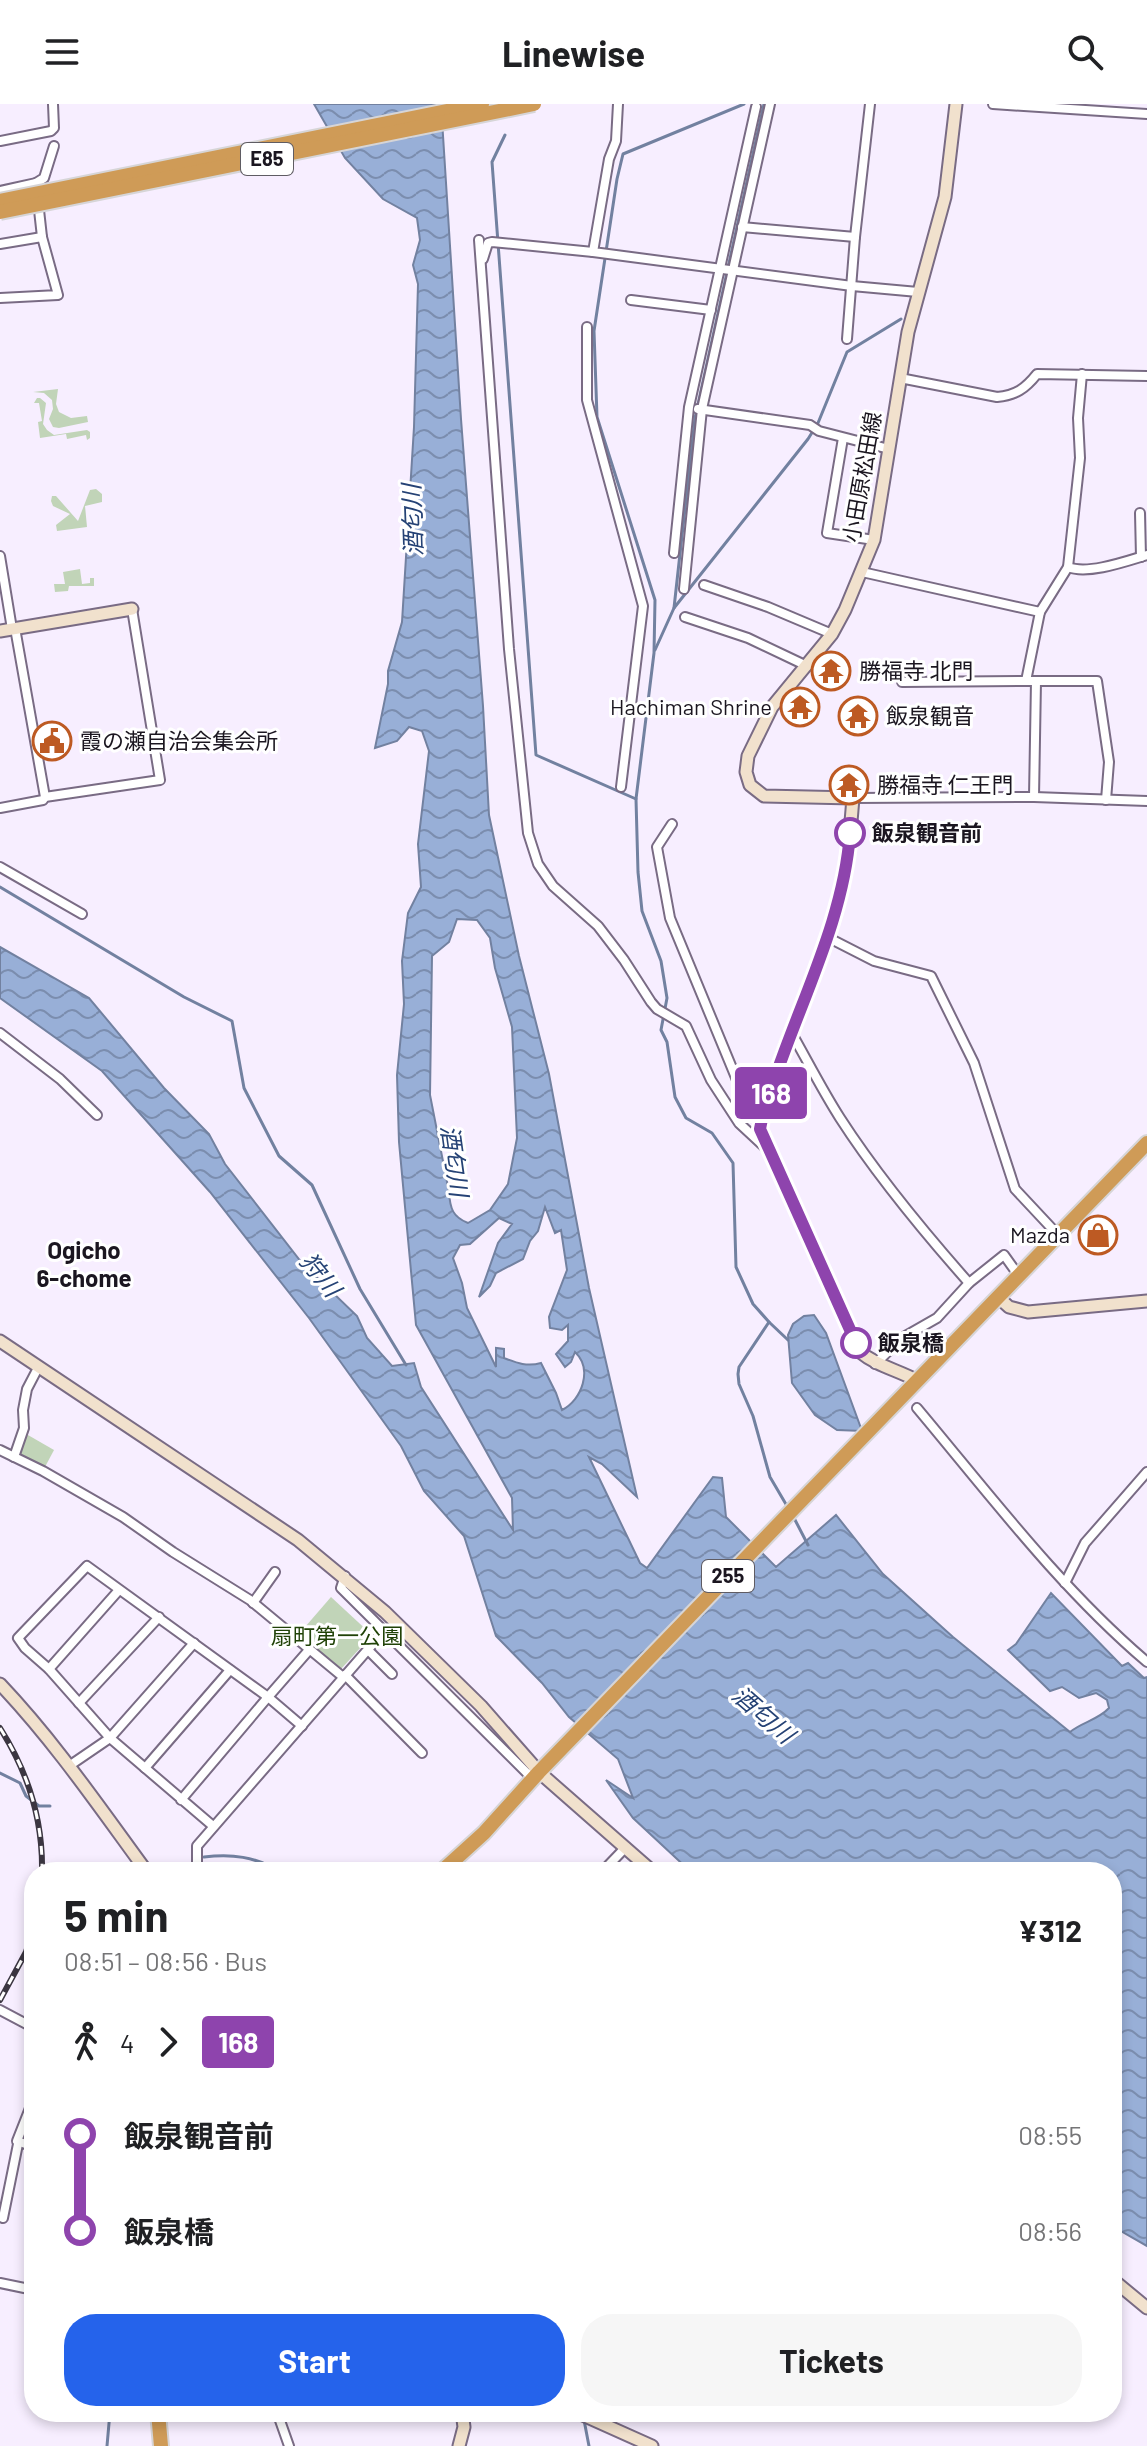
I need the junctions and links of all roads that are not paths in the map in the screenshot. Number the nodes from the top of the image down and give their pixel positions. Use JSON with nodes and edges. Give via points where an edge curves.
{"nodes":[{"id":1,"x":53,"y":104,"type":"edge"},
{"id":2,"x":482,"y":104,"type":"edge"},
{"id":3,"x":534,"y":104,"type":"edge"},
{"id":4,"x":618,"y":104,"type":"edge"},
{"id":5,"x":770,"y":104,"type":"edge"},
{"id":6,"x":870,"y":104,"type":"edge"},
{"id":7,"x":956,"y":104,"type":"edge"},
{"id":8,"x":993,"y":104,"type":"edge"},
{"id":9,"x":756,"y":107,"type":"dead end"},
{"id":10,"x":1147,"y":114,"type":"edge"},
{"id":11,"x":0,"y":141,"type":"edge"},
{"id":12,"x":54,"y":146,"type":"dead end"},
{"id":13,"x":36,"y":183,"type":"junction"},
{"id":14,"x":0,"y":191,"type":"edge"},
{"id":15,"x":0,"y":201,"type":"edge"},
{"id":16,"x":0,"y":212,"type":"edge"},
{"id":17,"x":742,"y":227,"type":"junction"},
{"id":18,"x":42,"y":237,"type":"junction"},
{"id":19,"x":855,"y":237,"type":"junction"},
{"id":20,"x":479,"y":240,"type":"dead end"},
{"id":21,"x":0,"y":244,"type":"edge"},
{"id":22,"x":595,"y":253,"type":"junction"},
{"id":23,"x":720,"y":268,"type":"junction"},
{"id":24,"x":732,"y":270,"type":"junction"},
{"id":25,"x":481,"y":272,"type":"junction"},
{"id":26,"x":852,"y":286,"type":"junction"},
{"id":27,"x":918,"y":292,"type":"junction"},
{"id":28,"x":0,"y":298,"type":"edge"},
{"id":29,"x":631,"y":300,"type":"dead end"},
{"id":30,"x":711,"y":310,"type":"junction"},
{"id":31,"x":587,"y":327,"type":"dead end"},
{"id":32,"x":847,"y":339,"type":"dead end"},
{"id":33,"x":1082,"y":374,"type":"junction"},
{"id":34,"x":1147,"y":376,"type":"edge"},
{"id":35,"x":900,"y":378,"type":"junction"},
{"id":36,"x":689,"y":407,"type":"junction"},
{"id":37,"x":702,"y":409,"type":"junction"},
{"id":38,"x":843,"y":438,"type":"junction"},
{"id":39,"x":889,"y":449,"type":"junction"},
{"id":40,"x":1140,"y":513,"type":"dead end"},
{"id":41,"x":676,"y":523,"type":"junction"},
{"id":42,"x":689,"y":524,"type":"junction"},
{"id":43,"x":874,"y":540,"type":"junction"},
{"id":44,"x":674,"y":553,"type":"dead end"},
{"id":45,"x":0,"y":556,"type":"edge"},
{"id":46,"x":1144,"y":556,"type":"edge"},
{"id":47,"x":1068,"y":567,"type":"junction"},
{"id":48,"x":862,"y":572,"type":"junction"},
{"id":49,"x":704,"y":585,"type":"dead end"},
{"id":50,"x":684,"y":589,"type":"dead end"},
{"id":51,"x":132,"y":609,"type":"joint"},
{"id":52,"x":1040,"y":612,"type":"junction"},
{"id":53,"x":685,"y":617,"type":"dead end"},
{"id":54,"x":9,"y":629,"type":"edge"},
{"id":55,"x":832,"y":634,"type":"junction"},
{"id":56,"x":807,"y":666,"type":"junction"},
{"id":57,"x":1026,"y":681,"type":"junction"},
{"id":58,"x":1036,"y":681,"type":"junction"},
{"id":59,"x":902,"y":682,"type":"dead end"},
{"id":60,"x":621,"y":787,"type":"dead end"},
{"id":61,"x":45,"y":797,"type":"junction"},
{"id":62,"x":1034,"y":797,"type":"junction"},
{"id":63,"x":853,"y":798,"type":"junction"},
{"id":64,"x":1106,"y":800,"type":"junction"},
{"id":65,"x":1147,"y":801,"type":"edge"},
{"id":66,"x":0,"y":808,"type":"edge"},
{"id":67,"x":672,"y":824,"type":"dead end"},
{"id":68,"x":0,"y":867,"type":"edge"},
{"id":69,"x":82,"y":914,"type":"dead end"},
{"id":70,"x":827,"y":937,"type":"junction"},
{"id":71,"x":791,"y":1032,"type":"junction"},
{"id":72,"x":0,"y":1033,"type":"edge"},
{"id":73,"x":97,"y":1115,"type":"dead end"},
{"id":74,"x":761,"y":1120,"type":"junction"},
{"id":75,"x":1147,"y":1143,"type":"edge"},
{"id":76,"x":769,"y":1151,"type":"junction"},
{"id":77,"x":1058,"y":1235,"type":"junction"},
{"id":78,"x":1019,"y":1276,"type":"junction"},
{"id":79,"x":969,"y":1283,"type":"junction"},
{"id":80,"x":998,"y":1297,"type":"junction"},
{"id":81,"x":1147,"y":1301,"type":"edge"},
{"id":82,"x":0,"y":1341,"type":"edge"},
{"id":83,"x":875,"y":1364,"type":"junction"},
{"id":84,"x":39,"y":1366,"type":"junction"},
{"id":85,"x":918,"y":1381,"type":"junction"},
{"id":86,"x":917,"y":1408,"type":"dead end"},
{"id":87,"x":0,"y":1450,"type":"edge"},
{"id":88,"x":14,"y":1457,"type":"junction"},
{"id":89,"x":1147,"y":1472,"type":"edge"},
{"id":90,"x":275,"y":1572,"type":"dead end"},
{"id":91,"x":345,"y":1576,"type":"junction"},
{"id":92,"x":1065,"y":1583,"type":"junction"},
{"id":93,"x":119,"y":1590,"type":"junction"},
{"id":94,"x":253,"y":1603,"type":"junction"},
{"id":95,"x":159,"y":1617,"type":"junction"},
{"id":96,"x":384,"y":1631,"type":"junction"},
{"id":97,"x":194,"y":1643,"type":"junction"},
{"id":98,"x":309,"y":1650,"type":"junction"},
{"id":99,"x":368,"y":1650,"type":"junction"},
{"id":100,"x":1147,"y":1662,"type":"edge"},
{"id":101,"x":49,"y":1669,"type":"junction"},
{"id":102,"x":230,"y":1670,"type":"junction"},
{"id":103,"x":392,"y":1674,"type":"dead end"},
{"id":104,"x":344,"y":1676,"type":"junction"},
{"id":105,"x":0,"y":1684,"type":"edge"},
{"id":106,"x":268,"y":1697,"type":"junction"},
{"id":107,"x":79,"y":1703,"type":"junction"},
{"id":108,"x":302,"y":1726,"type":"junction"},
{"id":109,"x":110,"y":1738,"type":"junction"},
{"id":110,"x":422,"y":1753,"type":"dead end"},
{"id":111,"x":69,"y":1766,"type":"junction"},
{"id":112,"x":145,"y":1768,"type":"junction"},
{"id":113,"x":536,"y":1776,"type":"junction"},
{"id":114,"x":181,"y":1800,"type":"junction"},
{"id":115,"x":213,"y":1826,"type":"junction"},
{"id":116,"x":626,"y":1847,"type":"junction"},
{"id":117,"x":140,"y":1862,"type":"edge"},
{"id":118,"x":197,"y":1862,"type":"edge"},
{"id":119,"x":452,"y":1862,"type":"edge"},
{"id":120,"x":612,"y":1862,"type":"edge"},
{"id":121,"x":642,"y":1862,"type":"edge"},
{"id":122,"x":0,"y":2010,"type":"edge"},
{"id":123,"x":24,"y":2023,"type":"edge"},
{"id":124,"x":24,"y":2123,"type":"edge"},
{"id":125,"x":18,"y":2144,"type":"junction"},
{"id":126,"x":24,"y":2145,"type":"edge"},
{"id":127,"x":3,"y":2218,"type":"dead end"},
{"id":128,"x":0,"y":2283,"type":"edge"},
{"id":129,"x":1122,"y":2287,"type":"edge"},
{"id":130,"x":24,"y":2288,"type":"edge"},
{"id":131,"x":1147,"y":2308,"type":"edge"},
{"id":132,"x":159,"y":2422,"type":"edge"},
{"id":133,"x":281,"y":2422,"type":"edge"},
{"id":134,"x":463,"y":2422,"type":"edge"},
{"id":135,"x":600,"y":2422,"type":"edge"},
{"id":136,"x":161,"y":2446,"type":"edge"},
{"id":137,"x":289,"y":2446,"type":"edge"},
{"id":138,"x":459,"y":2446,"type":"edge"},
{"id":139,"x":652,"y":2446,"type":"edge"}],
"edges":[{"from":1,"to":11,"type":"street","via":[[51,131]]},
{"from":2,"to":15,"type":"highway","number":"E85","bridge":true},
{"from":3,"to":16,"type":"highway","number":"E85","bridge":true},
{"from":4,"to":22,"type":"street"},
{"from":5,"to":17,"type":"street"},
{"from":6,"to":19,"type":"street"},
{"from":7,"to":27,"type":"main road","name":"小田原松田線","via":[[945,197]]},
{"from":8,"to":10,"type":"street"},
{"from":9,"to":23,"type":"street"},
{"from":12,"to":13,"type":"street","via":[[44,178]]},
{"from":13,"to":14,"type":"street"},
{"from":13,"to":18,"type":"street"},
{"from":17,"to":19,"type":"street"},
{"from":17,"to":24,"type":"street"},
{"from":18,"to":21,"type":"street"},
{"from":18,"to":28,"type":"street","via":[[58,295]]},
{"from":19,"to":26,"type":"street"},
{"from":20,"to":25,"type":"street"},
{"from":22,"to":23,"type":"street"},
{"from":22,"to":25,"type":"street","via":[[492,242]]},
{"from":23,"to":24,"type":"street"},
{"from":23,"to":30,"type":"street"},
{"from":24,"to":26,"type":"street"},
{"from":24,"to":37,"type":"street"},
{"from":25,"to":76,"type":"street","via":[[509,649],[528,833],[538,864],[553,886],[598,926],[657,1009],[686,1026],[739,1123]]},
{"from":26,"to":27,"type":"street"},
{"from":26,"to":32,"type":"street"},
{"from":27,"to":35,"type":"main road","name":"小田原松田線"},
{"from":29,"to":30,"type":"street"},
{"from":30,"to":36,"type":"street"},
{"from":31,"to":60,"type":"street","via":[[587,400],[643,606]]},
{"from":33,"to":34,"type":"street"},
{"from":33,"to":35,"type":"street","via":[[1037,374],[1025,388],[997,397]]},
{"from":33,"to":47,"type":"street","via":[[1080,458]]},
{"from":35,"to":39,"type":"main road","name":"小田原松田線"},
{"from":36,"to":37,"type":"street"},
{"from":36,"to":41,"type":"street"},
{"from":37,"to":38,"type":"street","via":[[810,425]]},
{"from":37,"to":42,"type":"street"},
{"from":38,"to":39,"type":"street"},
{"from":38,"to":43,"type":"street","via":[[827,533]]},
{"from":39,"to":43,"type":"main road","name":"小田原松田線"},
{"from":40,"to":46,"type":"street"},
{"from":41,"to":42,"type":"street"},
{"from":41,"to":44,"type":"street"},
{"from":42,"to":50,"type":"street"},
{"from":43,"to":48,"type":"main road","name":"小田原松田線"},
{"from":45,"to":54,"type":"street"},
{"from":46,"to":47,"type":"street","via":[[1114,565]]},
{"from":47,"to":52,"type":"street"},
{"from":48,"to":52,"type":"street"},
{"from":48,"to":55,"type":"main road","name":"小田原松田線"},
{"from":49,"to":55,"type":"street"},
{"from":51,"to":54,"type":"main road"},
{"from":51,"to":61,"type":"street","via":[[160,780]]},
{"from":52,"to":57,"type":"street"},
{"from":53,"to":56,"type":"street"},
{"from":54,"to":61,"type":"street"},
{"from":55,"to":56,"type":"main road","name":"小田原松田線"},
{"from":56,"to":63,"type":"main road","name":"小田原松田線","via":[[760,727],[748,756],[750,785],[764,796]]},
{"from":57,"to":58,"type":"street"},
{"from":57,"to":59,"type":"street"},
{"from":58,"to":62,"type":"street"},
{"from":58,"to":64,"type":"street","via":[[1097,681],[1109,762]]},
{"from":61,"to":66,"type":"street"},
{"from":62,"to":63,"type":"street"},
{"from":62,"to":64,"type":"street"},
{"from":63,"to":70,"type":"main road","via":[[848,860]]},
{"from":64,"to":65,"type":"street"},
{"from":67,"to":74,"type":"street","via":[[657,847],[670,918],[751,1114]]},
{"from":68,"to":69,"type":"street"},
{"from":70,"to":71,"type":"main road"},
{"from":70,"to":77,"type":"street","via":[[874,961],[931,976],[974,1063],[1015,1189]]},
{"from":71,"to":74,"type":"main road"},
{"from":71,"to":79,"type":"street","via":[[854,1139]]},
{"from":72,"to":73,"type":"street"},
{"from":74,"to":76,"type":"main road"},
{"from":75,"to":77,"type":"highway","number":"255"},
{"from":76,"to":83,"type":"main road","via":[[860,1352]]},
{"from":77,"to":78,"type":"highway","number":"255"},
{"from":78,"to":79,"type":"street","via":[[1004,1255]]},
{"from":78,"to":80,"type":"highway","number":"255"},
{"from":79,"to":83,"type":"street","via":[[937,1318],[902,1338]]},
{"from":80,"to":81,"type":"main road","via":[[1009,1307],[1028,1312]]},
{"from":80,"to":85,"type":"highway","number":"255"},
{"from":82,"to":84,"type":"main road"},
{"from":83,"to":85,"type":"main road"},
{"from":84,"to":88,"type":"street","via":[[27,1389],[24,1428]]},
{"from":84,"to":91,"type":"main road"},
{"from":85,"to":113,"type":"highway","number":"255"},
{"from":86,"to":92,"type":"street"},
{"from":87,"to":88,"type":"street"},
{"from":88,"to":94,"type":"street","via":[[123,1517]]},
{"from":89,"to":92,"type":"street","via":[[1085,1543]]},
{"from":90,"to":94,"type":"street"},
{"from":91,"to":96,"type":"street","via":[[341,1588]]},
{"from":91,"to":113,"type":"main road","via":[[481,1706]]},
{"from":92,"to":100,"type":"street"},
{"from":93,"to":95,"type":"street"},
{"from":93,"to":101,"type":"street"},
{"from":93,"to":101,"type":"street","via":[[87,1566],[18,1638]]},
{"from":94,"to":98,"type":"street"},
{"from":95,"to":97,"type":"street"},
{"from":95,"to":107,"type":"street"},
{"from":96,"to":99,"type":"street"},
{"from":96,"to":113,"type":"street"},
{"from":97,"to":102,"type":"street"},
{"from":97,"to":109,"type":"street"},
{"from":98,"to":104,"type":"street"},
{"from":98,"to":106,"type":"street"},
{"from":99,"to":103,"type":"street"},
{"from":99,"to":104,"type":"street"},
{"from":101,"to":107,"type":"street"},
{"from":102,"to":106,"type":"street"},
{"from":102,"to":112,"type":"street"},
{"from":104,"to":108,"type":"street"},
{"from":104,"to":110,"type":"street"},
{"from":105,"to":111,"type":"main road"},
{"from":106,"to":108,"type":"street"},
{"from":106,"to":114,"type":"street"},
{"from":107,"to":109,"type":"street"},
{"from":108,"to":115,"type":"street"},
{"from":109,"to":111,"type":"street"},
{"from":109,"to":112,"type":"street"},
{"from":111,"to":117,"type":"main road"},
{"from":112,"to":114,"type":"street"},
{"from":113,"to":116,"type":"main road"},
{"from":113,"to":119,"type":"highway","number":"255"},
{"from":114,"to":115,"type":"street"},
{"from":115,"to":118,"type":"street","via":[[197,1846]]},
{"from":116,"to":120,"type":"street"},
{"from":116,"to":121,"type":"main road"},
{"from":122,"to":123,"type":"street"},
{"from":124,"to":125,"type":"street"},
{"from":125,"to":126,"type":"street"},
{"from":125,"to":127,"type":"street"},
{"from":128,"to":130,"type":"street"},
{"from":129,"to":131,"type":"main road"},
{"from":132,"to":136,"type":"highway"},
{"from":133,"to":137,"type":"street"},
{"from":134,"to":138,"type":"main road"},
{"from":135,"to":139,"type":"main road"}]}
